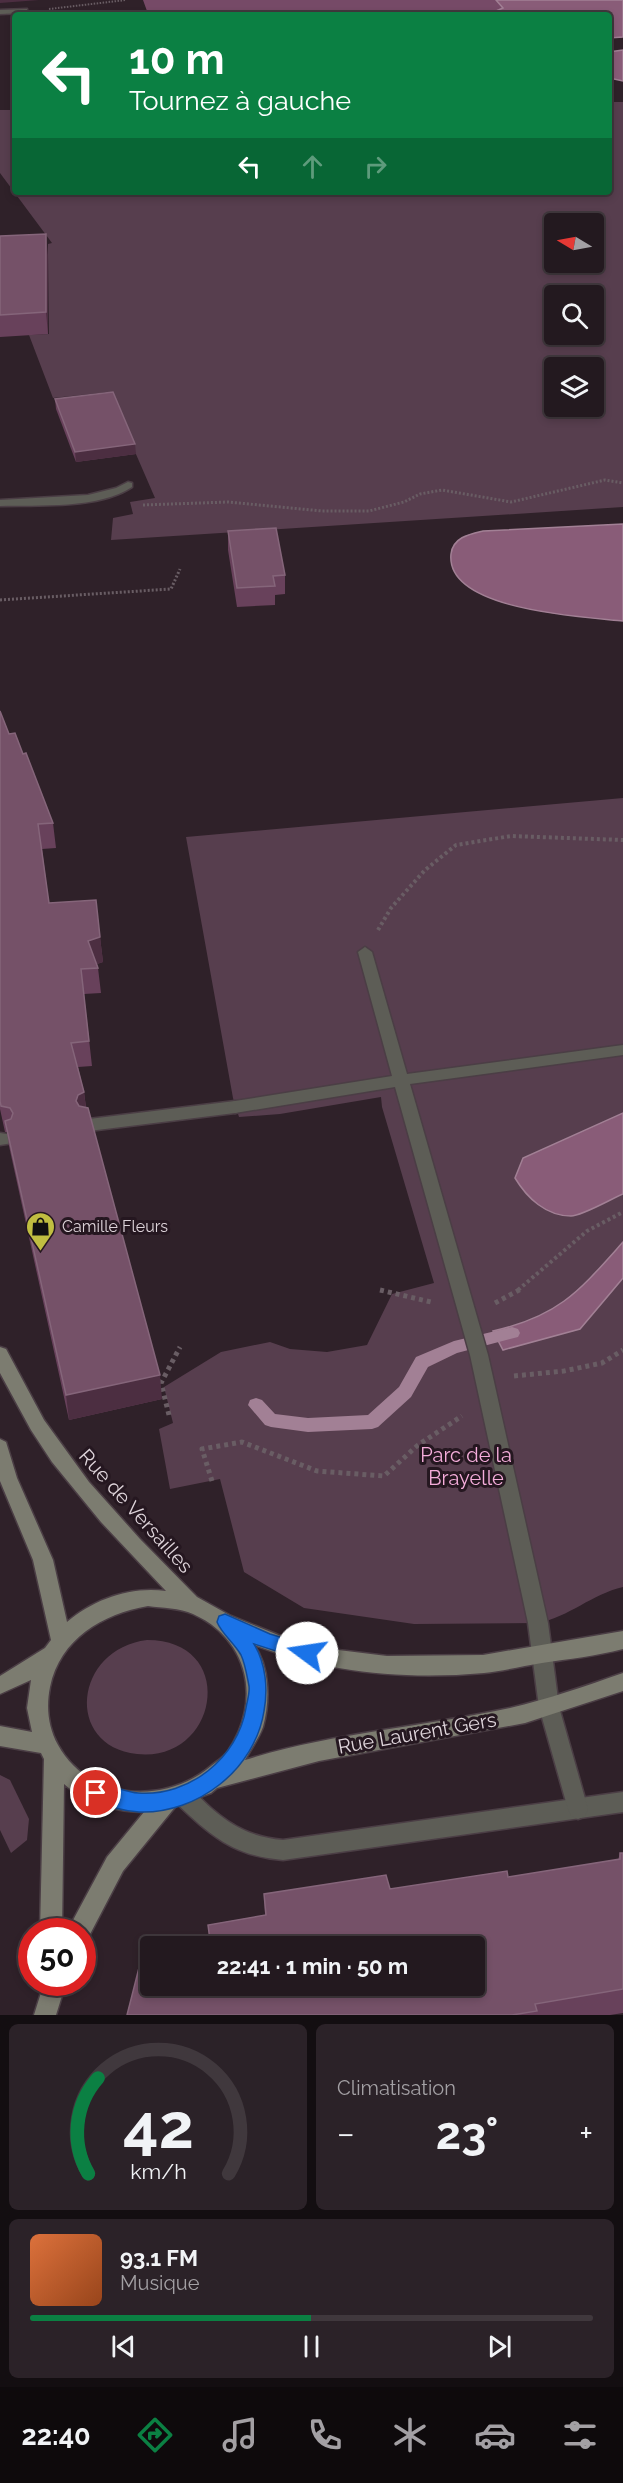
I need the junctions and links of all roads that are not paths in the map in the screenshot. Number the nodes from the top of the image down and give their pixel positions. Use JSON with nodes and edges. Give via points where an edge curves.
{"nodes":[{"id":1,"x":24,"y":11,"type":"road end"},
{"id":2,"x":0,"y":12,"type":"edge"},
{"id":3,"x":128,"y":485,"type":"dead end"},
{"id":4,"x":0,"y":503,"type":"edge"},
{"id":5,"x":365,"y":952,"type":"road end"},
{"id":6,"x":623,"y":1050,"type":"edge"},
{"id":7,"x":402,"y":1080,"type":"junction"},
{"id":8,"x":89,"y":1125,"type":"edge"},
{"id":9,"x":0,"y":1354,"type":"edge"},
{"id":10,"x":0,"y":1448,"type":"edge"},
{"id":11,"x":190,"y":1602,"type":"junction"},
{"id":12,"x":225,"y":1622,"type":"junction"},
{"id":13,"x":623,"y":1640,"type":"edge"},
{"id":14,"x":56,"y":1648,"type":"junction"},
{"id":15,"x":541,"y":1654,"type":"junction"},
{"id":16,"x":623,"y":1682,"type":"edge"},
{"id":17,"x":0,"y":1685,"type":"edge"},
{"id":18,"x":549,"y":1707,"type":"junction"},
{"id":19,"x":0,"y":1736,"type":"edge"},
{"id":20,"x":50,"y":1751,"type":"junction"},
{"id":21,"x":209,"y":1781,"type":"junction"},
{"id":22,"x":175,"y":1797,"type":"junction"},
{"id":23,"x":623,"y":1802,"type":"edge"},
{"id":24,"x":578,"y":1809,"type":"junction"},
{"id":25,"x":51,"y":1918,"type":"edge"},
{"id":26,"x":86,"y":1918,"type":"edge"},
{"id":27,"x":50,"y":1996,"type":"edge"},
{"id":28,"x":45,"y":2015,"type":"edge"}],
"edges":[{"from":1,"to":2,"type":"street"},
{"from":3,"to":4,"type":"street","via":[[107,495]]},
{"from":5,"to":7,"type":"street"},
{"from":6,"to":7,"type":"street"},
{"from":7,"to":8,"type":"street","via":[[319,1095]]},
{"from":7,"to":15,"type":"street","via":[[479,1355],[538,1623]]},
{"from":9,"to":11,"type":"main road","name":"Rue de Versailles","via":[[15,1388],[56,1455],[119,1531]]},
{"from":10,"to":14,"type":"main road","via":[[8,1478],[43,1560]]},
{"from":11,"to":12,"type":"main road"},
{"from":11,"to":14,"type":"main road","via":[[162,1597],[120,1601],[82,1621]]},
{"from":12,"to":15,"type":"main road","via":[[287,1648],[370,1663],[484,1664]]},
{"from":12,"to":21,"type":"main road","via":[[249,1652],[258,1702],[247,1740],[231,1763]]},
{"from":13,"to":15,"type":"main road"},
{"from":14,"to":17,"type":"main road","via":[[17,1678]]},
{"from":14,"to":20,"type":"main road","via":[[45,1667],[38,1700],[39,1720]]},
{"from":15,"to":18,"type":"street"},
{"from":16,"to":18,"type":"main road","name":"Rue Laurent Gers"},
{"from":18,"to":21,"type":"main road","name":"Rue Laurent Gers","via":[[493,1721],[293,1756]]},
{"from":18,"to":24,"type":"street"},
{"from":19,"to":20,"type":"main road"},
{"from":20,"to":22,"type":"main road","via":[[72,1778],[102,1795],[138,1802]]},
{"from":20,"to":25,"type":"main road","via":[[54,1820]]},
{"from":21,"to":22,"type":"main road"},
{"from":22,"to":24,"type":"street","via":[[243,1844],[283,1850]]},
{"from":22,"to":26,"type":"main road","via":[[115,1864]]},
{"from":23,"to":24,"type":"street"},
{"from":27,"to":28,"type":"main road"}]}
